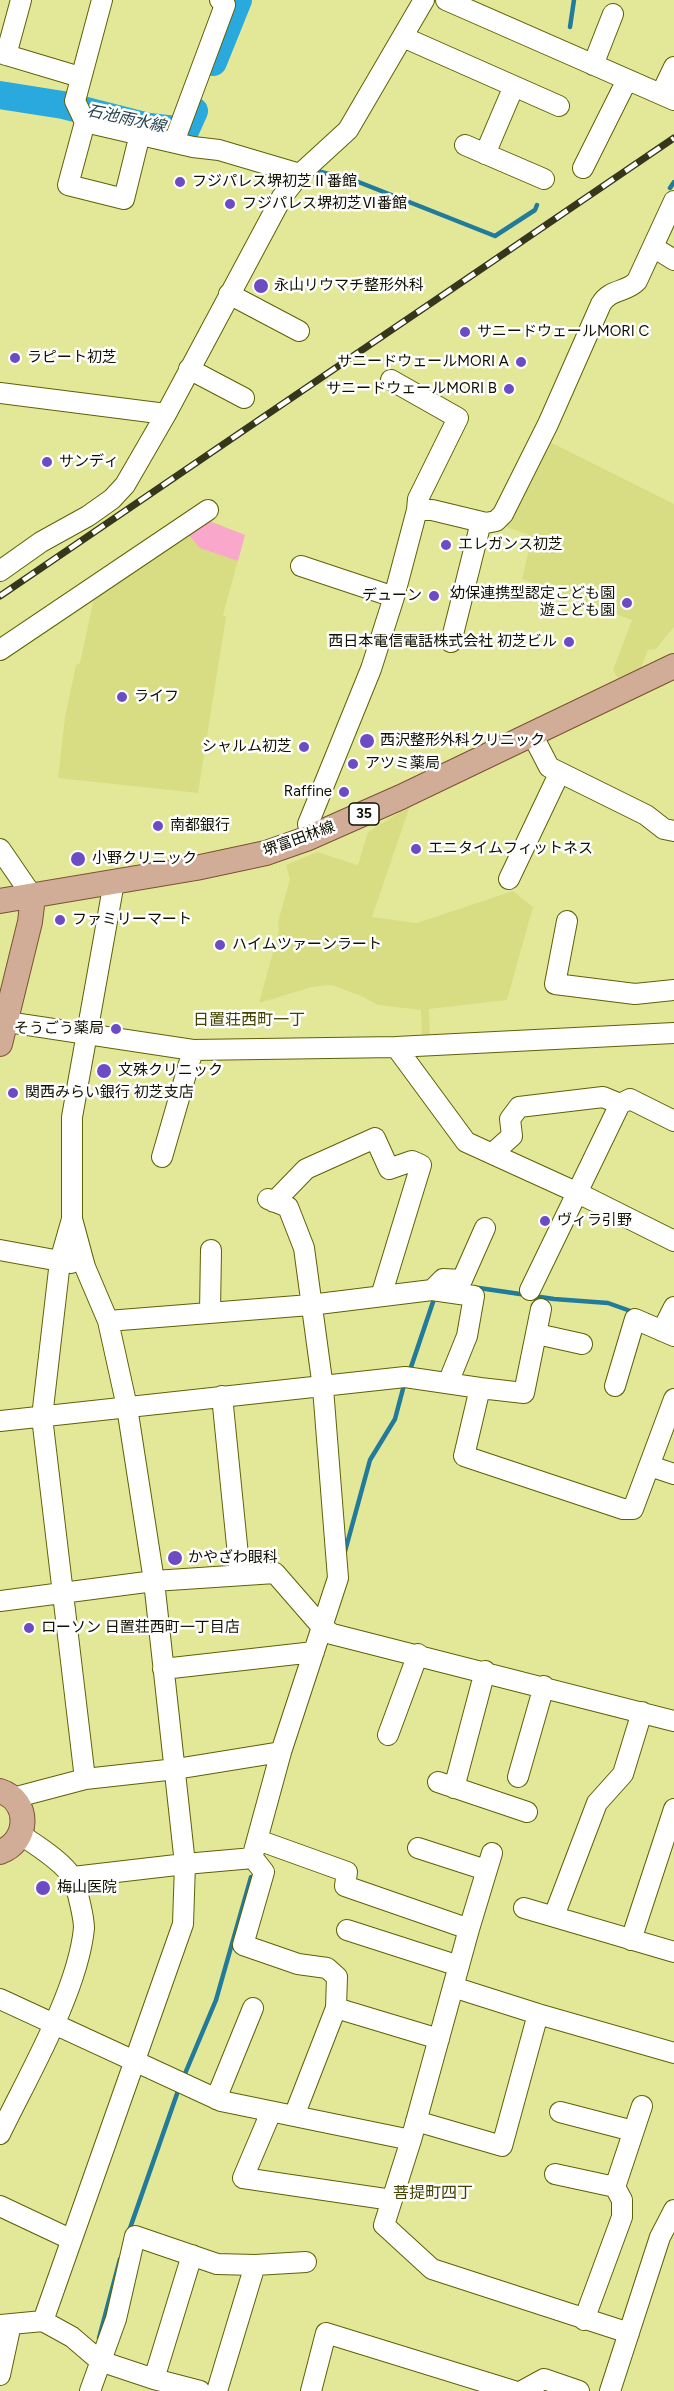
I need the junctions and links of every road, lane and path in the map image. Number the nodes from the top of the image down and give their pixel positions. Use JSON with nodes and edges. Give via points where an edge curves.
{"nodes":[{"id":1,"x":21,"y":0,"type":"edge"},
{"id":2,"x":102,"y":0,"type":"edge"},
{"id":3,"x":220,"y":0,"type":"edge"},
{"id":4,"x":424,"y":0,"type":"edge"},
{"id":5,"x":446,"y":0,"type":"edge"},
{"id":6,"x":613,"y":14,"type":"dead end"},
{"id":7,"x":403,"y":37,"type":"junction"},
{"id":8,"x":3,"y":54,"type":"edge"},
{"id":9,"x":593,"y":64,"type":"junction"},
{"id":10,"x":674,"y":67,"type":"edge"},
{"id":11,"x":81,"y":76,"type":"junction"},
{"id":12,"x":627,"y":80,"type":"junction"},
{"id":13,"x":514,"y":86,"type":"junction"},
{"id":14,"x":667,"y":97,"type":"edge"},
{"id":15,"x":559,"y":106,"type":"dead end"},
{"id":16,"x":80,"y":112,"type":"junction"},
{"id":17,"x":177,"y":133,"type":"junction"},
{"id":18,"x":140,"y":134,"type":"junction"},
{"id":19,"x":465,"y":145,"type":"dead end"},
{"id":20,"x":485,"y":154,"type":"junction"},
{"id":21,"x":583,"y":168,"type":"dead end"},
{"id":22,"x":300,"y":174,"type":"junction"},
{"id":23,"x":544,"y":179,"type":"dead end"},
{"id":24,"x":674,"y":201,"type":"edge"},
{"id":25,"x":653,"y":247,"type":"junction"},
{"id":26,"x":674,"y":260,"type":"edge"},
{"id":27,"x":229,"y":294,"type":"junction"},
{"id":28,"x":299,"y":331,"type":"dead end"},
{"id":29,"x":189,"y":369,"type":"junction"},
{"id":30,"x":391,"y":381,"type":"dead end"},
{"id":31,"x":0,"y":393,"type":"edge"},
{"id":32,"x":244,"y":398,"type":"dead end"},
{"id":33,"x":166,"y":414,"type":"junction"},
{"id":34,"x":208,"y":510,"type":"dead end"},
{"id":35,"x":417,"y":510,"type":"junction"},
{"id":36,"x":481,"y":522,"type":"junction"},
{"id":37,"x":301,"y":566,"type":"dead end"},
{"id":38,"x":0,"y":571,"type":"edge"},
{"id":39,"x":394,"y":597,"type":"junction"},
{"id":40,"x":451,"y":642,"type":"dead end"},
{"id":41,"x":0,"y":650,"type":"edge"},
{"id":42,"x":674,"y":666,"type":"edge"},
{"id":43,"x":532,"y":734,"type":"junction"},
{"id":44,"x":559,"y":774,"type":"junction"},
{"id":45,"x":674,"y":831,"type":"edge"},
{"id":46,"x":311,"y":837,"type":"junction"},
{"id":47,"x":0,"y":849,"type":"edge"},
{"id":48,"x":509,"y":879,"type":"dead end"},
{"id":49,"x":114,"y":882,"type":"junction"},
{"id":50,"x":33,"y":897,"type":"junction"},
{"id":51,"x":0,"y":901,"type":"edge"},
{"id":52,"x":567,"y":921,"type":"dead end"},
{"id":53,"x":674,"y":990,"type":"edge"},
{"id":54,"x":1,"y":1029,"type":"edge"},
{"id":55,"x":674,"y":1033,"type":"edge"},
{"id":56,"x":86,"y":1036,"type":"junction"},
{"id":57,"x":396,"y":1047,"type":"junction"},
{"id":58,"x":193,"y":1050,"type":"junction"},
{"id":59,"x":620,"y":1104,"type":"junction"},
{"id":60,"x":674,"y":1121,"type":"edge"},
{"id":61,"x":493,"y":1153,"type":"junction"},
{"id":62,"x":162,"y":1157,"type":"dead end"},
{"id":63,"x":578,"y":1193,"type":"junction"},
{"id":64,"x":72,"y":1219,"type":"junction"},
{"id":65,"x":485,"y":1228,"type":"dead end"},
{"id":66,"x":674,"y":1241,"type":"edge"},
{"id":67,"x":0,"y":1250,"type":"edge"},
{"id":68,"x":211,"y":1250,"type":"dead end"},
{"id":69,"x":60,"y":1261,"type":"junction"},
{"id":70,"x":85,"y":1267,"type":"junction"},
{"id":71,"x":432,"y":1290,"type":"junction"},
{"id":72,"x":530,"y":1290,"type":"dead end"},
{"id":73,"x":381,"y":1296,"type":"junction"},
{"id":74,"x":310,"y":1305,"type":"junction"},
{"id":75,"x":674,"y":1307,"type":"edge"},
{"id":76,"x":541,"y":1309,"type":"dead end"},
{"id":77,"x":210,"y":1312,"type":"junction"},
{"id":78,"x":108,"y":1321,"type":"junction"},
{"id":79,"x":668,"y":1333,"type":"edge"},
{"id":80,"x":537,"y":1334,"type":"junction"},
{"id":81,"x":582,"y":1344,"type":"dead end"},
{"id":82,"x":448,"y":1383,"type":"junction"},
{"id":83,"x":615,"y":1386,"type":"dead end"},
{"id":84,"x":323,"y":1388,"type":"junction"},
{"id":85,"x":480,"y":1388,"type":"junction"},
{"id":86,"x":222,"y":1396,"type":"junction"},
{"id":87,"x":674,"y":1399,"type":"edge"},
{"id":88,"x":127,"y":1407,"type":"junction"},
{"id":89,"x":42,"y":1417,"type":"junction"},
{"id":90,"x":0,"y":1421,"type":"edge"},
{"id":91,"x":650,"y":1466,"type":"junction"},
{"id":92,"x":674,"y":1474,"type":"edge"},
{"id":93,"x":240,"y":1575,"type":"junction"},
{"id":94,"x":154,"y":1581,"type":"junction"},
{"id":95,"x":61,"y":1593,"type":"junction"},
{"id":96,"x":0,"y":1601,"type":"edge"},
{"id":97,"x":322,"y":1628,"type":"junction"},
{"id":98,"x":314,"y":1652,"type":"junction"},
{"id":99,"x":417,"y":1654,"type":"junction"},
{"id":100,"x":163,"y":1669,"type":"junction"},
{"id":101,"x":485,"y":1671,"type":"junction"},
{"id":102,"x":544,"y":1686,"type":"junction"},
{"id":103,"x":642,"y":1712,"type":"junction"},
{"id":104,"x":674,"y":1721,"type":"edge"},
{"id":105,"x":388,"y":1735,"type":"dead end"},
{"id":106,"x":281,"y":1752,"type":"junction"},
{"id":107,"x":176,"y":1769,"type":"junction"},
{"id":108,"x":518,"y":1778,"type":"dead end"},
{"id":109,"x":85,"y":1779,"type":"junction"},
{"id":110,"x":7,"y":1795,"type":"edge"},
{"id":111,"x":527,"y":1812,"type":"dead end"},
{"id":112,"x":673,"y":1817,"type":"edge"},
{"id":113,"x":21,"y":1835,"type":"junction"},
{"id":114,"x":418,"y":1848,"type":"dead end"},
{"id":115,"x":255,"y":1849,"type":"junction"},
{"id":116,"x":0,"y":1852,"type":"edge"},
{"id":117,"x":185,"y":1864,"type":"junction"},
{"id":118,"x":72,"y":1877,"type":"junction"},
{"id":119,"x":524,"y":1908,"type":"dead end"},
{"id":120,"x":554,"y":1916,"type":"junction"},
{"id":121,"x":469,"y":1929,"type":"junction"},
{"id":122,"x":347,"y":1930,"type":"dead end"},
{"id":123,"x":631,"y":1940,"type":"junction"},
{"id":124,"x":674,"y":1952,"type":"edge"},
{"id":125,"x":459,"y":1965,"type":"junction"},
{"id":126,"x":453,"y":1987,"type":"junction"},
{"id":127,"x":0,"y":2000,"type":"edge"},
{"id":128,"x":253,"y":2008,"type":"dead end"},
{"id":129,"x":336,"y":2008,"type":"junction"},
{"id":130,"x":538,"y":2014,"type":"junction"},
{"id":131,"x":52,"y":2025,"type":"junction"},
{"id":132,"x":439,"y":2039,"type":"junction"},
{"id":133,"x":674,"y":2053,"type":"edge"},
{"id":134,"x":135,"y":2063,"type":"junction"},
{"id":135,"x":216,"y":2099,"type":"junction"},
{"id":136,"x":642,"y":2106,"type":"dead end"},
{"id":137,"x":271,"y":2112,"type":"junction"},
{"id":138,"x":560,"y":2112,"type":"dead end"},
{"id":139,"x":294,"y":2116,"type":"junction"},
{"id":140,"x":413,"y":2130,"type":"junction"},
{"id":141,"x":633,"y":2131,"type":"junction"},
{"id":142,"x":0,"y":2134,"type":"edge"},
{"id":143,"x":555,"y":2174,"type":"dead end"},
{"id":144,"x":615,"y":2187,"type":"junction"},
{"id":145,"x":392,"y":2200,"type":"junction"},
{"id":146,"x":0,"y":2206,"type":"edge"},
{"id":147,"x":674,"y":2210,"type":"edge"},
{"id":148,"x":70,"y":2239,"type":"junction"},
{"id":149,"x":192,"y":2255,"type":"junction"},
{"id":150,"x":306,"y":2262,"type":"dead end"},
{"id":151,"x":255,"y":2265,"type":"junction"},
{"id":152,"x":584,"y":2320,"type":"junction"},
{"id":153,"x":43,"y":2321,"type":"junction"},
{"id":154,"x":6,"y":2325,"type":"edge"},
{"id":155,"x":629,"y":2333,"type":"junction"},
{"id":156,"x":100,"y":2361,"type":"junction"},
{"id":157,"x":0,"y":2375,"type":"edge"},
{"id":158,"x":154,"y":2379,"type":"junction"},
{"id":159,"x":90,"y":2391,"type":"edge"},
{"id":160,"x":200,"y":2391,"type":"edge"},
{"id":161,"x":217,"y":2391,"type":"edge"},
{"id":162,"x":312,"y":2391,"type":"edge"},
{"id":163,"x":514,"y":2391,"type":"edge"},
{"id":164,"x":522,"y":2391,"type":"edge"},
{"id":165,"x":579,"y":2391,"type":"edge"},
{"id":166,"x":610,"y":2391,"type":"edge"}],
"edges":[{"from":1,"to":8,"type":"street"},
{"from":2,"to":11,"type":"street"},
{"from":3,"to":17,"type":"street","via":[[225,5]]},
{"from":4,"to":7,"type":"street"},
{"from":5,"to":9,"type":"street"},
{"from":6,"to":9,"type":"street"},
{"from":7,"to":13,"type":"street"},
{"from":7,"to":22,"type":"street","via":[[348,130]]},
{"from":8,"to":11,"type":"street"},
{"from":9,"to":12,"type":"street"},
{"from":10,"to":14,"type":"street"},
{"from":11,"to":16,"type":"street"},
{"from":12,"to":14,"type":"street"},
{"from":12,"to":21,"type":"street"},
{"from":13,"to":15,"type":"street"},
{"from":13,"to":20,"type":"street"},
{"from":16,"to":18,"type":"street"},
{"from":16,"to":18,"type":"street","via":[[68,185],[124,199]]},
{"from":17,"to":18,"type":"street"},
{"from":17,"to":22,"type":"street"},
{"from":19,"to":20,"type":"street"},
{"from":20,"to":23,"type":"street"},
{"from":22,"to":27,"type":"street","via":[[264,227]]},
{"from":24,"to":25,"type":"street"},
{"from":25,"to":26,"type":"street"},
{"from":25,"to":36,"type":"street","via":[[631,287],[606,295],[503,514],[496,521]]},
{"from":27,"to":28,"type":"street"},
{"from":27,"to":29,"type":"street"},
{"from":29,"to":32,"type":"street"},
{"from":29,"to":33,"type":"street"},
{"from":30,"to":35,"type":"street","via":[[458,418],[418,499]]},
{"from":31,"to":33,"type":"street"},
{"from":33,"to":38,"type":"street","via":[[133,473],[112,499]]},
{"from":34,"to":41,"type":"street"},
{"from":35,"to":36,"type":"street"},
{"from":35,"to":39,"type":"street"},
{"from":36,"to":40,"type":"street"},
{"from":37,"to":39,"type":"street"},
{"from":39,"to":46,"type":"street","via":[[371,669],[308,824]]},
{"from":42,"to":43,"type":"main road","name":"堺富田林線","number":"35"},
{"from":43,"to":44,"type":"street","via":[[549,767]]},
{"from":43,"to":46,"type":"main road","name":"堺富田林線","number":"35"},
{"from":44,"to":45,"type":"street"},
{"from":44,"to":48,"type":"street"},
{"from":46,"to":49,"type":"main road","name":"堺富田林線","number":"35","via":[[237,860]]},
{"from":47,"to":50,"type":"street"},
{"from":49,"to":50,"type":"main road","name":"堺富田林線","number":"35"},
{"from":49,"to":56,"type":"street"},
{"from":50,"to":51,"type":"main road","name":"堺富田林線","number":"35"},
{"from":50,"to":54,"type":"main road"},
{"from":52,"to":53,"type":"street","via":[[555,984],[635,994]]},
{"from":54,"to":56,"type":"street"},
{"from":55,"to":57,"type":"street"},
{"from":56,"to":58,"type":"street"},
{"from":56,"to":64,"type":"street","via":[[72,1117]]},
{"from":57,"to":58,"type":"street"},
{"from":57,"to":61,"type":"street","via":[[466,1142]]},
{"from":58,"to":62,"type":"street"},
{"from":59,"to":60,"type":"street","via":[[630,1099]]},
{"from":59,"to":61,"type":"street","via":[[603,1097],[519,1107],[510,1119],[512,1136]]},
{"from":59,"to":63,"type":"street"},
{"from":61,"to":63,"type":"street"},
{"from":63,"to":66,"type":"street"},
{"from":63,"to":72,"type":"street"},
{"from":64,"to":69,"type":"street"},
{"from":64,"to":70,"type":"street"},
{"from":65,"to":71,"type":"street","via":[[462,1280],[443,1279]]},
{"from":67,"to":69,"type":"street"},
{"from":68,"to":77,"type":"street"},
{"from":69,"to":70,"type":"street"},
{"from":69,"to":89,"type":"street"},
{"from":70,"to":78,"type":"street"},
{"from":71,"to":73,"type":"street"},
{"from":71,"to":82,"type":"street","via":[[474,1296],[467,1336]]},
{"from":73,"to":74,"type":"street"},
{"from":73,"to":74,"type":"street","via":[[421,1165],[412,1161],[390,1169],[375,1138],[306,1169],[271,1201],[288,1207],[304,1248]]},
{"from":74,"to":77,"type":"street"},
{"from":74,"to":84,"type":"street"},
{"from":75,"to":79,"type":"street"},
{"from":76,"to":80,"type":"street"},
{"from":77,"to":78,"type":"street"},
{"from":78,"to":88,"type":"street"},
{"from":79,"to":83,"type":"street","via":[[635,1319]]},
{"from":80,"to":81,"type":"street"},
{"from":80,"to":85,"type":"street","via":[[524,1394]]},
{"from":82,"to":84,"type":"street","via":[[405,1377]]},
{"from":82,"to":85,"type":"street"},
{"from":84,"to":86,"type":"street"},
{"from":84,"to":97,"type":"street","via":[[338,1578]]},
{"from":85,"to":91,"type":"street","via":[[464,1456],[623,1509],[633,1509]]},
{"from":86,"to":88,"type":"street"},
{"from":86,"to":93,"type":"street"},
{"from":87,"to":91,"type":"street"},
{"from":88,"to":89,"type":"street"},
{"from":88,"to":94,"type":"street"},
{"from":89,"to":90,"type":"street"},
{"from":89,"to":95,"type":"street"},
{"from":91,"to":92,"type":"street"},
{"from":93,"to":94,"type":"street"},
{"from":93,"to":97,"type":"street","via":[[275,1573]]},
{"from":94,"to":95,"type":"street"},
{"from":94,"to":100,"type":"street"},
{"from":95,"to":96,"type":"street"},
{"from":95,"to":109,"type":"street"},
{"from":97,"to":98,"type":"street"},
{"from":97,"to":99,"type":"street","via":[[332,1634]]},
{"from":98,"to":100,"type":"street"},
{"from":98,"to":106,"type":"street"},
{"from":99,"to":101,"type":"street"},
{"from":99,"to":105,"type":"street"},
{"from":100,"to":107,"type":"street"},
{"from":101,"to":102,"type":"street"},
{"from":101,"to":111,"type":"street","via":[[446,1785]]},
{"from":102,"to":103,"type":"street"},
{"from":102,"to":108,"type":"street"},
{"from":103,"to":104,"type":"street"},
{"from":103,"to":120,"type":"street","via":[[623,1774],[597,1803]]},
{"from":106,"to":107,"type":"street"},
{"from":106,"to":115,"type":"street"},
{"from":107,"to":109,"type":"street"},
{"from":107,"to":117,"type":"street"},
{"from":109,"to":110,"type":"street"},
{"from":110,"to":113,"type":"main road","via":[[23,1815]]},
{"from":112,"to":123,"type":"street"},
{"from":113,"to":116,"type":"main road"},
{"from":113,"to":118,"type":"street","via":[[49,1854]]},
{"from":114,"to":121,"type":"street","via":[[489,1862]]},
{"from":115,"to":117,"type":"street"},
{"from":115,"to":121,"type":"street","via":[[347,1872],[345,1887]]},
{"from":115,"to":129,"type":"street","via":[[264,1872],[243,1946],[298,1964],[327,1968],[337,1977]]},
{"from":117,"to":118,"type":"street"},
{"from":117,"to":134,"type":"street","via":[[183,1924]]},
{"from":118,"to":131,"type":"street","via":[[84,1925],[77,1966]]},
{"from":119,"to":120,"type":"street"},
{"from":120,"to":123,"type":"street"},
{"from":121,"to":125,"type":"street"},
{"from":122,"to":125,"type":"street"},
{"from":123,"to":124,"type":"street"},
{"from":125,"to":126,"type":"street"},
{"from":126,"to":130,"type":"street"},
{"from":126,"to":132,"type":"street"},
{"from":127,"to":131,"type":"street"},
{"from":128,"to":135,"type":"street"},
{"from":129,"to":132,"type":"street"},
{"from":129,"to":139,"type":"street"},
{"from":130,"to":133,"type":"street"},
{"from":130,"to":140,"type":"street","via":[[502,2146]]},
{"from":131,"to":134,"type":"street"},
{"from":131,"to":142,"type":"street"},
{"from":132,"to":140,"type":"street"},
{"from":134,"to":135,"type":"street"},
{"from":134,"to":148,"type":"street"},
{"from":135,"to":137,"type":"street"},
{"from":136,"to":141,"type":"street"},
{"from":137,"to":139,"type":"street"},
{"from":137,"to":145,"type":"street","via":[[243,2178]]},
{"from":138,"to":141,"type":"street"},
{"from":139,"to":140,"type":"street"},
{"from":140,"to":145,"type":"street"},
{"from":141,"to":144,"type":"street"},
{"from":143,"to":144,"type":"street"},
{"from":144,"to":152,"type":"street","via":[[622,2200],[622,2217]]},
{"from":145,"to":152,"type":"street","via":[[384,2225],[432,2269]]},
{"from":146,"to":148,"type":"street"},
{"from":147,"to":155,"type":"street","via":[[660,2237]]},
{"from":148,"to":153,"type":"street"},
{"from":149,"to":151,"type":"street","via":[[218,2264]]},
{"from":149,"to":156,"type":"street","via":[[135,2236],[116,2319]]},
{"from":149,"to":158,"type":"street"},
{"from":150,"to":151,"type":"street"},
{"from":151,"to":161,"type":"street"},
{"from":152,"to":155,"type":"street"},
{"from":153,"to":154,"type":"street"},
{"from":153,"to":156,"type":"street","via":[[72,2337]]},
{"from":154,"to":157,"type":"street"},
{"from":155,"to":166,"type":"street"},
{"from":156,"to":158,"type":"street"},
{"from":156,"to":159,"type":"street"},
{"from":158,"to":160,"type":"street"},
{"from":162,"to":163,"type":"street","via":[[326,2333]]},
{"from":164,"to":165,"type":"street","via":[[544,2379]]}]}
